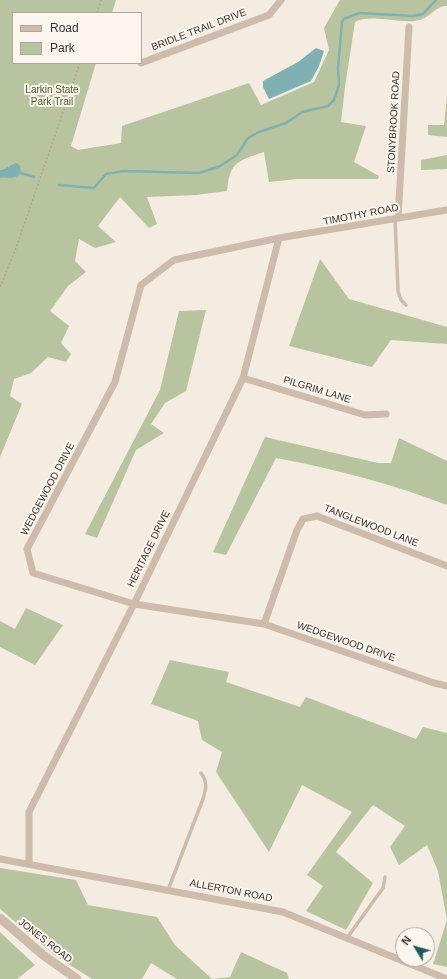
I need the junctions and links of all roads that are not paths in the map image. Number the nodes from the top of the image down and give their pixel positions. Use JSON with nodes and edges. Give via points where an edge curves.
{"nodes":[{"id":1,"x":281,"y":0,"type":"edge"},
{"id":2,"x":409,"y":27,"type":"dead end"},
{"id":3,"x":142,"y":62,"type":"edge"},
{"id":4,"x":447,"y":210,"type":"edge"},
{"id":5,"x":396,"y":218,"type":"junction"},
{"id":6,"x":279,"y":238,"type":"junction"},
{"id":7,"x":406,"y":305,"type":"dead end"},
{"id":8,"x":243,"y":378,"type":"junction"},
{"id":9,"x":386,"y":414,"type":"dead end"},
{"id":10,"x":447,"y":566,"type":"edge"},
{"id":11,"x":134,"y":604,"type":"junction"},
{"id":12,"x":264,"y":624,"type":"junction"},
{"id":13,"x":447,"y":686,"type":"edge"},
{"id":14,"x":201,"y":773,"type":"dead end"},
{"id":15,"x":0,"y":859,"type":"edge"},
{"id":16,"x":29,"y":863,"type":"junction"},
{"id":17,"x":385,"y":877,"type":"dead end"},
{"id":18,"x":168,"y":890,"type":"junction"},
{"id":19,"x":0,"y":918,"type":"edge"},
{"id":20,"x":347,"y":938,"type":"junction"},
{"id":21,"x":77,"y":979,"type":"edge"},
{"id":22,"x":447,"y":979,"type":"edge"}],
"edges":[{"from":1,"to":3,"type":"street","name":"BRIDLE TRAIL DRIVE","via":[[269,15]]},
{"from":2,"to":5,"type":"street","name":"STONYBROOK ROAD"},
{"from":4,"to":5,"type":"street","name":"TIMOTHY ROAD"},
{"from":5,"to":6,"type":"street","name":"TIMOTHY ROAD","via":[[333,231]]},
{"from":5,"to":7,"type":"lane","via":[[398,291]]},
{"from":6,"to":8,"type":"street","name":"HERITAGE DRIVE"},
{"from":6,"to":11,"type":"street","name":"WEDGEWOOD DRIVE","via":[[174,260],[141,285],[115,382],[27,549],[33,573]]},
{"from":8,"to":9,"type":"street","name":"PILGRIM LANE","via":[[365,415]]},
{"from":8,"to":11,"type":"street","name":"HERITAGE DRIVE"},
{"from":10,"to":12,"type":"street","name":"TANGLEWOOD LANE","via":[[317,516],[303,519]]},
{"from":11,"to":12,"type":"street","name":"WEDGEWOOD DRIVE"},
{"from":11,"to":16,"type":"street","name":"HERITAGE DRIVE","via":[[29,812]]},
{"from":12,"to":13,"type":"street","name":"WEDGEWOOD DRIVE"},
{"from":14,"to":18,"type":"lane","via":[[206,779],[203,799]]},
{"from":15,"to":16,"type":"street","name":"ALLERTON ROAD"},
{"from":16,"to":18,"type":"street","name":"ALLERTON ROAD"},
{"from":17,"to":20,"type":"lane","via":[[383,888]]},
{"from":18,"to":20,"type":"street","name":"ALLERTON ROAD","via":[[283,912]]},
{"from":19,"to":21,"type":"street","name":"JONES ROAD","via":[[43,955]]},
{"from":20,"to":22,"type":"street","name":"ALLERTON ROAD"}]}
